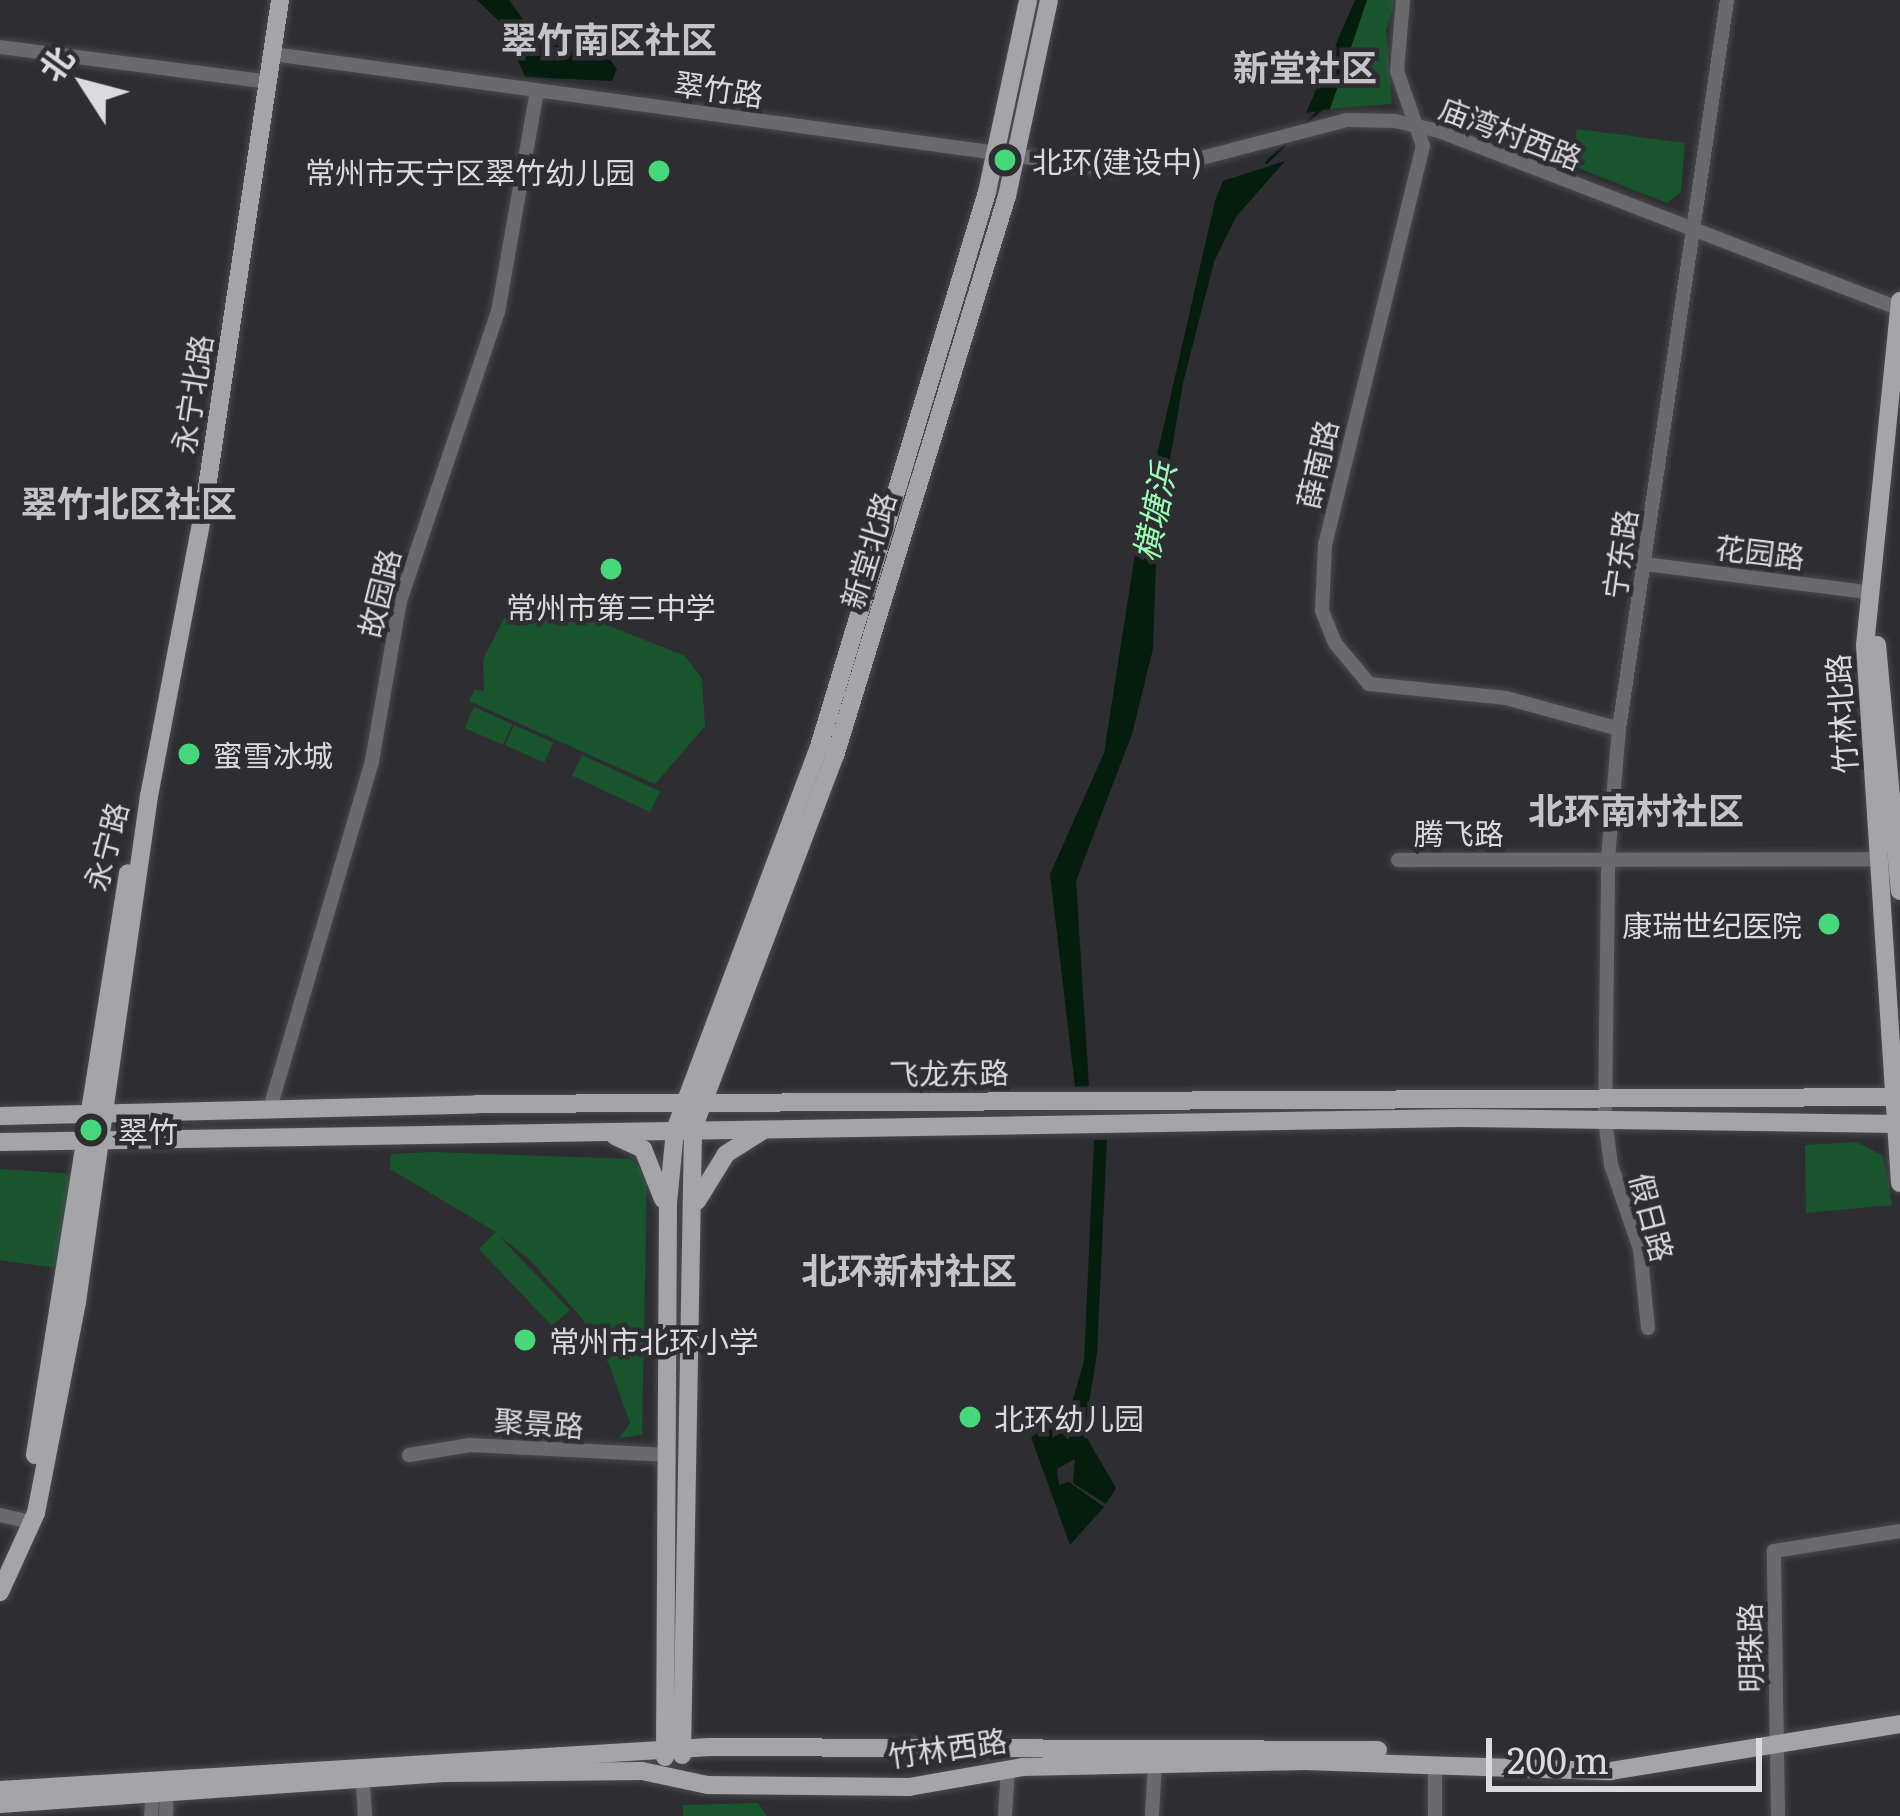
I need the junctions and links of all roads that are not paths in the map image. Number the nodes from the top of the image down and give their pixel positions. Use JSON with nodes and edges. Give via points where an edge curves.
{"nodes":[{"id":1,"x":280,"y":0,"type":"edge"},
{"id":2,"x":1028,"y":0,"type":"edge"},
{"id":3,"x":1049,"y":0,"type":"edge"},
{"id":4,"x":1403,"y":0,"type":"edge"},
{"id":5,"x":1727,"y":0,"type":"edge"},
{"id":6,"x":0,"y":47,"type":"edge"},
{"id":7,"x":273,"y":54,"type":"junction"},
{"id":8,"x":269,"y":82,"type":"junction"},
{"id":9,"x":537,"y":91,"type":"junction"},
{"id":10,"x":1415,"y":125,"type":"junction"},
{"id":11,"x":1005,"y":155,"type":"junction"},
{"id":12,"x":1694,"y":233,"type":"junction"},
{"id":13,"x":1900,"y":306,"type":"edge"},
{"id":14,"x":1900,"y":407,"type":"edge"},
{"id":15,"x":1645,"y":564,"type":"junction"},
{"id":16,"x":1868,"y":592,"type":"junction"},
{"id":17,"x":1619,"y":728,"type":"junction"},
{"id":18,"x":149,"y":796,"type":"joint"},
{"id":19,"x":1608,"y":859,"type":"junction"},
{"id":20,"x":1880,"y":859,"type":"junction"},
{"id":21,"x":1398,"y":860,"type":"dead end"},
{"id":22,"x":1900,"y":891,"type":"edge"},
{"id":23,"x":1898,"y":1097,"type":"edge"},
{"id":24,"x":692,"y":1105,"type":"junction"},
{"id":25,"x":270,"y":1108,"type":"junction"},
{"id":26,"x":1605,"y":1110,"type":"junction"},
{"id":27,"x":97,"y":1112,"type":"junction"},
{"id":28,"x":0,"y":1115,"type":"edge"},
{"id":29,"x":1898,"y":1124,"type":"edge"},
{"id":30,"x":766,"y":1129,"type":"junction"},
{"id":31,"x":685,"y":1130,"type":"junction"},
{"id":32,"x":590,"y":1132,"type":"junction"},
{"id":33,"x":90,"y":1139,"type":"junction"},
{"id":34,"x":0,"y":1142,"type":"edge"},
{"id":35,"x":1900,"y":1183,"type":"edge"},
{"id":36,"x":692,"y":1214,"type":"junction"},
{"id":37,"x":668,"y":1215,"type":"junction"},
{"id":38,"x":1648,"y":1328,"type":"dead end"},
{"id":39,"x":409,"y":1455,"type":"dead end"},
{"id":40,"x":665,"y":1455,"type":"junction"},
{"id":41,"x":0,"y":1515,"type":"edge"},
{"id":42,"x":22,"y":1520,"type":"junction"},
{"id":43,"x":1900,"y":1532,"type":"edge"},
{"id":44,"x":0,"y":1568,"type":"edge"},
{"id":45,"x":0,"y":1592,"type":"edge"},
{"id":46,"x":1898,"y":1722,"type":"edge"},
{"id":47,"x":1778,"y":1738,"type":"junction"},
{"id":48,"x":661,"y":1751,"type":"junction"},
{"id":49,"x":1159,"y":1758,"type":"junction"},
{"id":50,"x":680,"y":1761,"type":"junction"},
{"id":51,"x":1435,"y":1765,"type":"junction"},
{"id":52,"x":1008,"y":1768,"type":"junction"},
{"id":53,"x":362,"y":1771,"type":"junction"},
{"id":54,"x":160,"y":1784,"type":"junction"},
{"id":55,"x":0,"y":1790,"type":"edge"},
{"id":56,"x":0,"y":1804,"type":"edge"},
{"id":57,"x":151,"y":1816,"type":"edge"},
{"id":58,"x":166,"y":1816,"type":"edge"},
{"id":59,"x":365,"y":1816,"type":"edge"},
{"id":60,"x":1005,"y":1816,"type":"edge"},
{"id":61,"x":1156,"y":1816,"type":"edge"},
{"id":62,"x":1435,"y":1816,"type":"edge"},
{"id":63,"x":1778,"y":1816,"type":"edge"}],
"edges":[{"from":1,"to":7,"type":"main road","name":"永宁北路"},
{"from":2,"to":11,"type":"main road","name":"新堂北路"},
{"from":3,"to":11,"type":"main road","name":"新堂北路"},
{"from":4,"to":10,"type":"street","name":"薛南路","via":[[1397,71]]},
{"from":5,"to":12,"type":"street","name":"宁东路"},
{"from":6,"to":8,"type":"street"},
{"from":7,"to":8,"type":"main road","name":"永宁北路"},
{"from":7,"to":9,"type":"street","name":"翠竹路"},
{"from":8,"to":18,"type":"main road","name":"永宁北路"},
{"from":9,"to":11,"type":"street","name":"翠竹路"},
{"from":9,"to":25,"type":"street","name":"故园路","via":[[499,312],[400,601],[370,766]]},
{"from":10,"to":11,"type":"street","name":"庙湾村西路","via":[[1319,125],[1150,165]]},
{"from":10,"to":12,"type":"street","name":"庙湾村西路"},
{"from":10,"to":17,"type":"street","name":"薛南路","via":[[1423,146],[1322,561],[1322,611],[1335,643],[1369,684],[1506,698]]},
{"from":11,"to":24,"type":"main road","name":"新堂北路","via":[[835,755]]},
{"from":12,"to":13,"type":"street","name":"庙湾村西路"},
{"from":12,"to":15,"type":"street","name":"宁东路"},
{"from":13,"to":16,"type":"main road","name":"竹林北路"},
{"from":14,"to":22,"type":"main road","name":"竹林北路","via":[[1876,609]]},
{"from":15,"to":16,"type":"street","name":"花园路"},
{"from":15,"to":17,"type":"street","name":"宁东路"},
{"from":16,"to":20,"type":"main road","name":"竹林北路"},
{"from":17,"to":19,"type":"street","name":"宁东路"},
{"from":18,"to":27,"type":"main road","name":"永宁路","via":[[121,905]]},
{"from":19,"to":20,"type":"street","name":"腾飞路"},
{"from":19,"to":21,"type":"street","name":"腾飞路"},
{"from":19,"to":26,"type":"street","name":"宁东路"},
{"from":20,"to":23,"type":"main road","name":"竹林北路"},
{"from":23,"to":26,"type":"main road","name":"飞龙东路"},
{"from":23,"to":29,"type":"main road","name":"竹林北路"},
{"from":24,"to":25,"type":"main road","name":"飞龙东路"},
{"from":24,"to":26,"type":"main road","name":"飞龙东路"},
{"from":24,"to":31,"type":"main road","name":"新堂北路"},
{"from":25,"to":27,"type":"main road","name":"飞龙东路"},
{"from":26,"to":29,"type":"main road","name":"飞龙东路"},
{"from":26,"to":30,"type":"main road","name":"飞龙东路"},
{"from":26,"to":38,"type":"street","name":"假日路","via":[[1640,1249]]},
{"from":27,"to":28,"type":"main road","name":"飞龙东路"},
{"from":27,"to":33,"type":"main road","name":"永宁路"},
{"from":29,"to":35,"type":"main road","name":"竹林北路"},
{"from":30,"to":31,"type":"main road","name":"飞龙东路"},
{"from":30,"to":36,"type":"main road","via":[[726,1154]]},
{"from":31,"to":32,"type":"main road","name":"飞龙东路"},
{"from":31,"to":36,"type":"main road"},
{"from":31,"to":37,"type":"main road"},
{"from":32,"to":33,"type":"main road","name":"飞龙东路"},
{"from":32,"to":37,"type":"main road","via":[[644,1149]]},
{"from":33,"to":34,"type":"main road","name":"飞龙东路"},
{"from":33,"to":42,"type":"main road","name":"永宁路"},
{"from":33,"to":45,"type":"main road","name":"永宁路","via":[[36,1513]]},
{"from":36,"to":50,"type":"main road"},
{"from":37,"to":40,"type":"main road"},
{"from":39,"to":40,"type":"street","name":"聚景路","via":[[470,1445]]},
{"from":40,"to":48,"type":"main road"},
{"from":41,"to":42,"type":"street"},
{"from":42,"to":44,"type":"main road","name":"永宁路"},
{"from":43,"to":47,"type":"street","name":"明珠路","via":[[1774,1551]]},
{"from":46,"to":47,"type":"main road","name":"竹林西路"},
{"from":47,"to":49,"type":"main road","name":"竹林西路","via":[[1611,1761],[1288,1745]]},
{"from":47,"to":51,"type":"main road","name":"竹林西路","via":[[1611,1771]]},
{"from":47,"to":63,"type":"street","name":"明珠路"},
{"from":48,"to":50,"type":"main road","name":"竹林西路"},
{"from":48,"to":53,"type":"main road","name":"竹林西路"},
{"from":49,"to":50,"type":"main road","name":"竹林西路"},
{"from":49,"to":51,"type":"main road","name":"竹林西路"},
{"from":49,"to":52,"type":"main road","name":"竹林西路"},
{"from":49,"to":61,"type":"street"},
{"from":50,"to":52,"type":"main road","name":"竹林西路","via":[[753,1787],[909,1787]]},
{"from":50,"to":53,"type":"main road","name":"竹林西路"},
{"from":51,"to":62,"type":"street"},
{"from":52,"to":60,"type":"street"},
{"from":53,"to":54,"type":"main road","name":"竹林西路"},
{"from":53,"to":59,"type":"street"},
{"from":54,"to":55,"type":"main road","name":"竹林西路"},
{"from":54,"to":56,"type":"main road","name":"竹林西路"},
{"from":54,"to":57,"type":"street"},
{"from":54,"to":58,"type":"street"}]}
